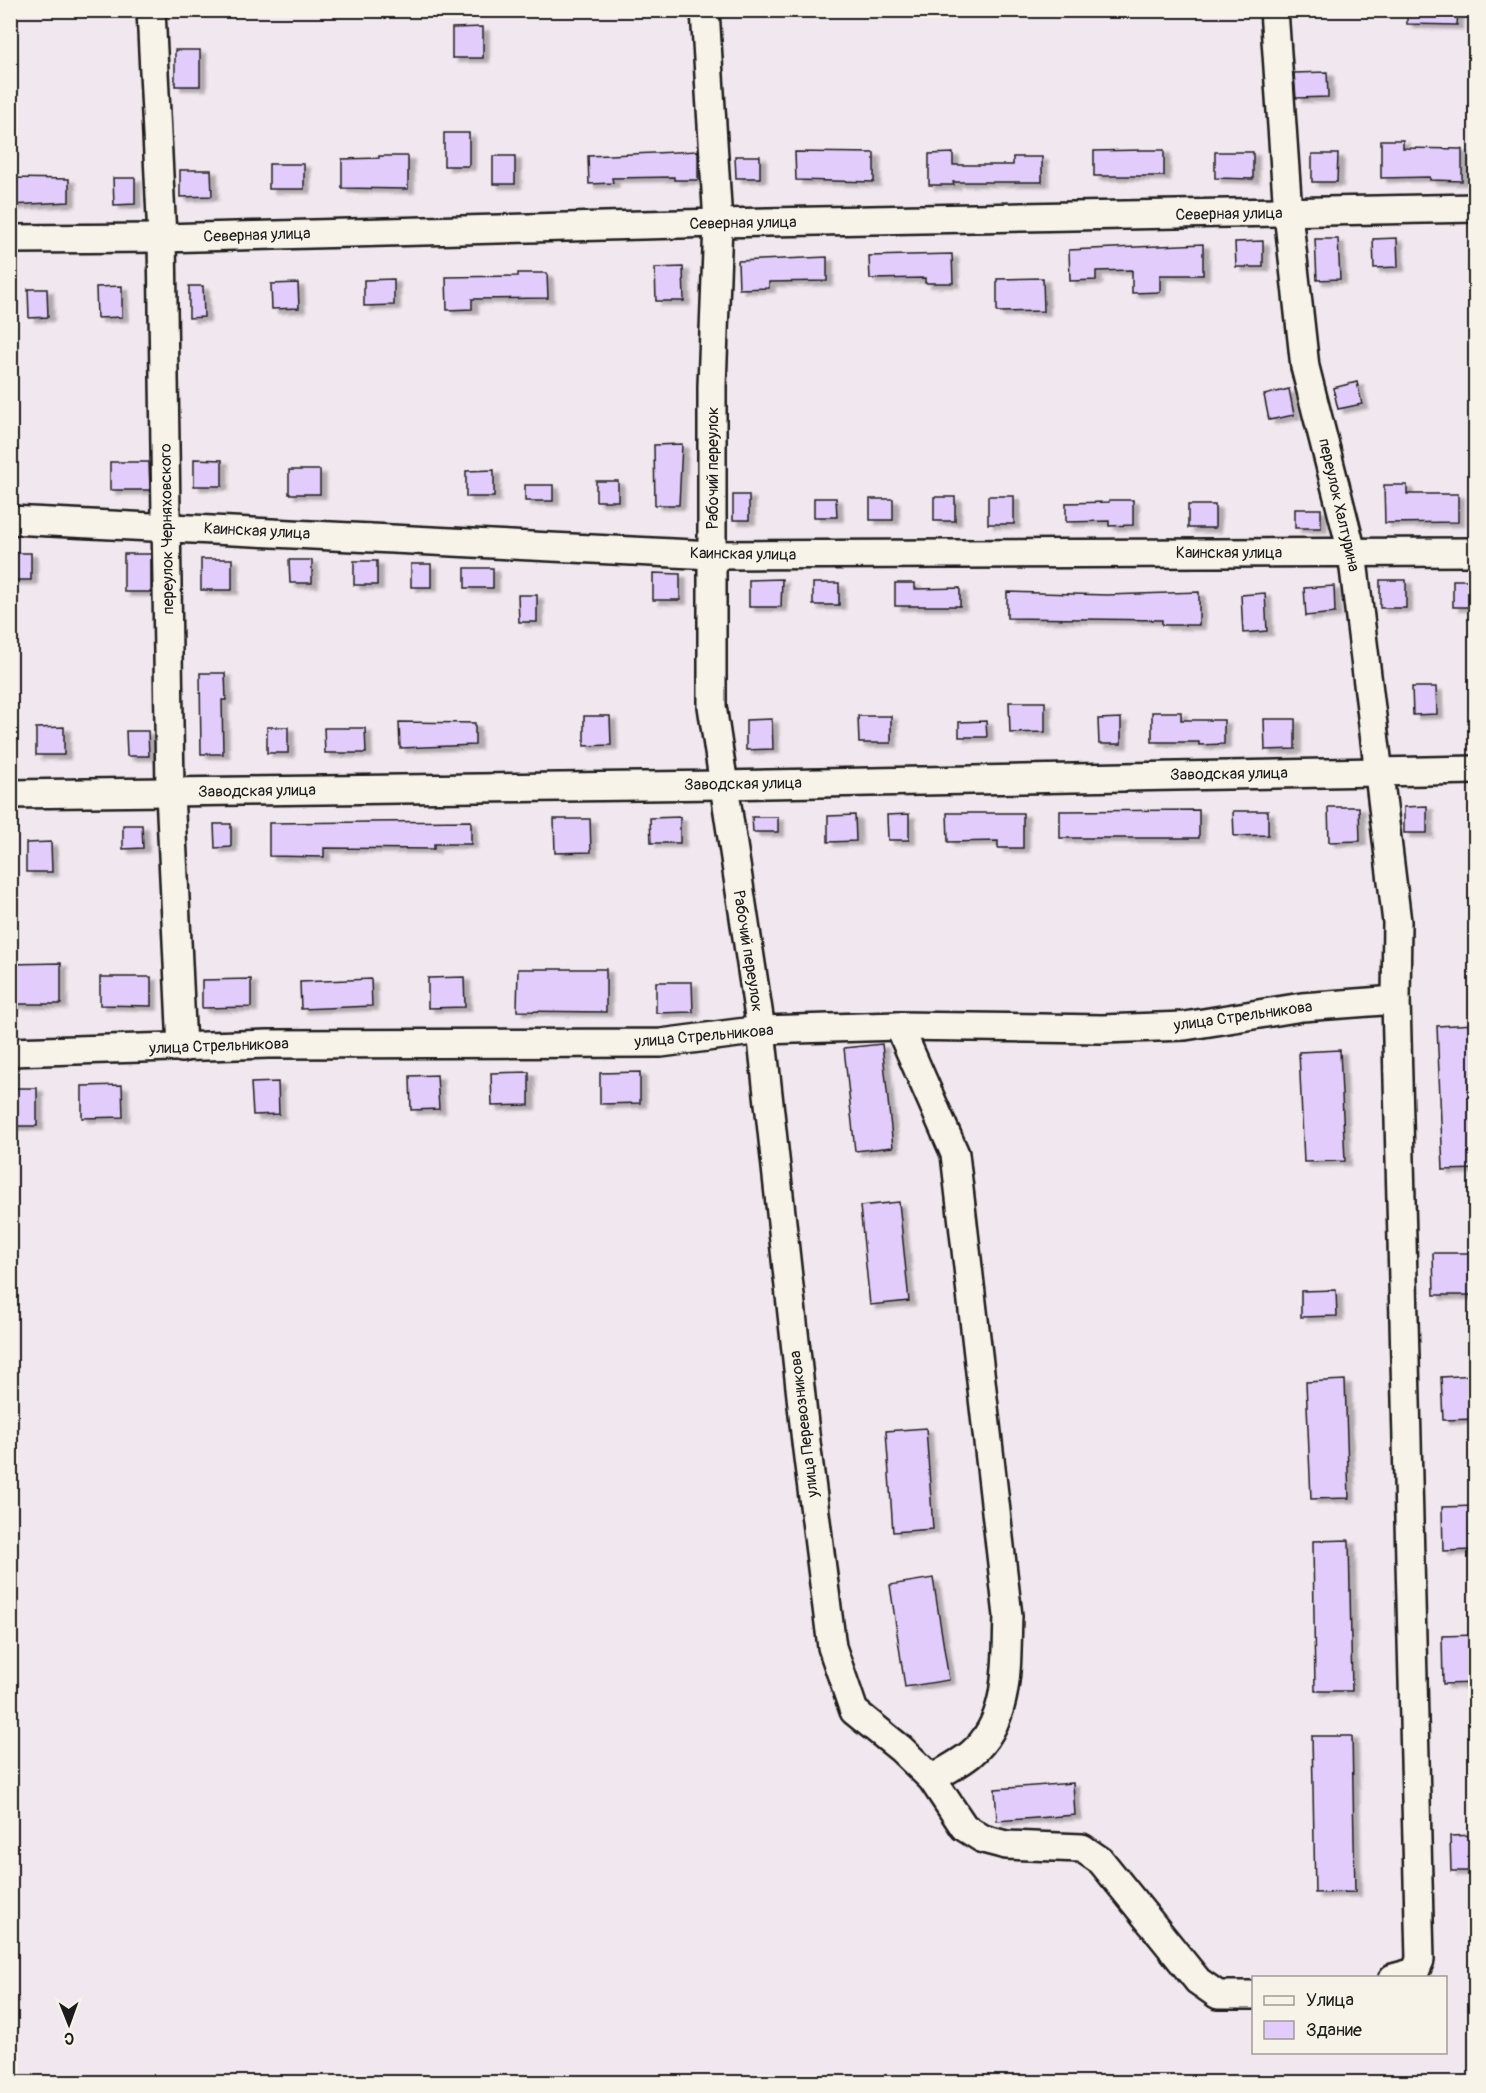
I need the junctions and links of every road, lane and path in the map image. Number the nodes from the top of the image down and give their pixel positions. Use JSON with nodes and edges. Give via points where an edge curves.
{"nodes":[{"id":1,"x":151,"y":10,"type":"edge"},
{"id":2,"x":705,"y":10,"type":"edge"},
{"id":3,"x":1275,"y":10,"type":"edge"},
{"id":4,"x":1476,"y":208,"type":"edge"},
{"id":5,"x":1288,"y":213,"type":"junction"},
{"id":6,"x":718,"y":223,"type":"junction"},
{"id":7,"x":162,"y":238,"type":"junction"},
{"id":8,"x":10,"y":239,"type":"edge"},
{"id":9,"x":10,"y":520,"type":"edge"},
{"id":10,"x":167,"y":527,"type":"junction"},
{"id":11,"x":1352,"y":552,"type":"junction"},
{"id":12,"x":1476,"y":552,"type":"edge"},
{"id":13,"x":713,"y":555,"type":"junction"},
{"id":14,"x":1476,"y":770,"type":"edge"},
{"id":15,"x":1380,"y":771,"type":"junction"},
{"id":16,"x":722,"y":785,"type":"junction"},
{"id":17,"x":170,"y":792,"type":"junction"},
{"id":18,"x":10,"y":794,"type":"edge"},
{"id":19,"x":1396,"y":1000,"type":"junction"},
{"id":20,"x":899,"y":1026,"type":"junction"},
{"id":21,"x":760,"y":1030,"type":"junction"},
{"id":22,"x":182,"y":1048,"type":"junction"},
{"id":23,"x":10,"y":1052,"type":"edge"},
{"id":24,"x":932,"y":1779,"type":"junction"},
{"id":25,"x":1397,"y":1976,"type":"edge"},
{"id":26,"x":1252,"y":1995,"type":"edge"}],
"edges":[{"from":1,"to":7,"type":"street","name":"переулок Черняховского"},
{"from":2,"to":6,"type":"street","name":"Рабочий переулок"},
{"from":3,"to":5,"type":"street","name":"переулок Халтурина"},
{"from":4,"to":5,"type":"street","name":"Северная улица"},
{"from":5,"to":6,"type":"street","name":"Северная улица"},
{"from":5,"to":11,"type":"street","name":"переулок Халтурина","via":[[1305,367]]},
{"from":6,"to":7,"type":"street","name":"Северная улица"},
{"from":6,"to":13,"type":"street","name":"Рабочий переулок","via":[[712,386]]},
{"from":7,"to":8,"type":"street","name":"Северная улица"},
{"from":7,"to":10,"type":"street","name":"переулок Черняховского"},
{"from":9,"to":10,"type":"street","name":"Каинская улица"},
{"from":10,"to":13,"type":"street","name":"Каинская улица"},
{"from":10,"to":17,"type":"street","name":"переулок Черняховского"},
{"from":11,"to":12,"type":"street","name":"Каинская улица"},
{"from":11,"to":13,"type":"street","name":"Каинская улица"},
{"from":11,"to":15,"type":"street","name":"переулок Халтурина"},
{"from":13,"to":16,"type":"street","name":"Рабочий переулок","via":[[712,706]]},
{"from":14,"to":15,"type":"street","name":"Заводская улица"},
{"from":15,"to":16,"type":"street","name":"Заводская улица"},
{"from":15,"to":19,"type":"street","name":"переулок Халтурина","via":[[1397,922]]},
{"from":16,"to":17,"type":"street","name":"Заводская улица"},
{"from":16,"to":21,"type":"street","name":"Рабочий переулок"},
{"from":17,"to":18,"type":"street","name":"Заводская улица"},
{"from":17,"to":22,"type":"street","name":"переулок Черняховского"},
{"from":19,"to":20,"type":"street","name":"улица Стрельникова","via":[[1302,1006],[1185,1026]]},
{"from":19,"to":25,"type":"street","name":"переулок Халтурина","via":[[1420,1960],[1415,1972]]},
{"from":20,"to":21,"type":"street","name":"улица Стрельникова"},
{"from":20,"to":24,"type":"street","via":[[955,1154],[1008,1616],[1004,1691],[996,1722],[972,1754]]},
{"from":21,"to":22,"type":"street","name":"улица Стрельникова","via":[[661,1043],[456,1041]]},
{"from":21,"to":24,"type":"street","name":"улица Перевозникова","via":[[832,1647],[854,1711]]},
{"from":22,"to":23,"type":"street","name":"улица Стрельникова"},
{"from":24,"to":26,"type":"street","name":"улица Перевозникова","via":[[964,1827],[984,1839],[1006,1845],[1082,1848],[1101,1861],[1198,1981],[1218,1995]]}]}
